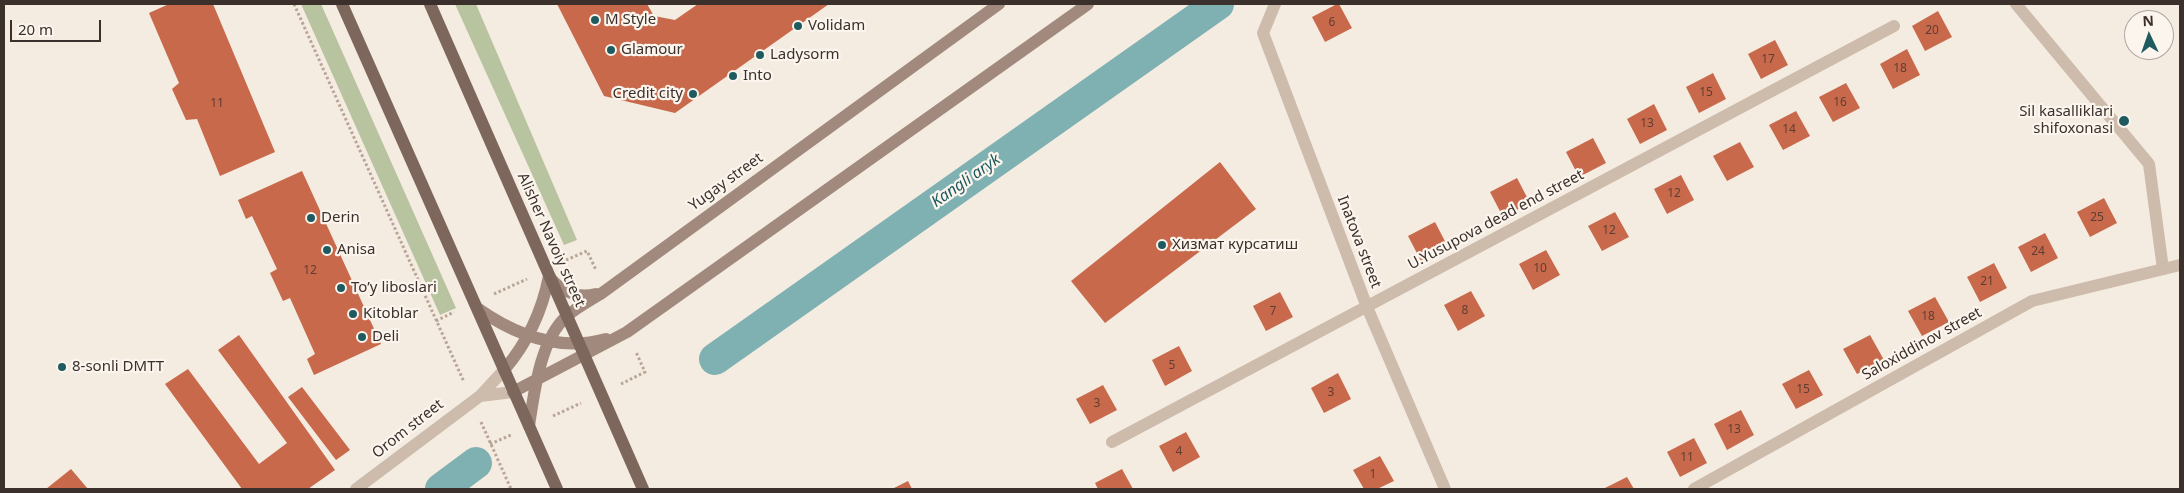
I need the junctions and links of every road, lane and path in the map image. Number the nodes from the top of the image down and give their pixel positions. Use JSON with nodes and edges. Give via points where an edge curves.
{"nodes":[{"id":1,"x":294,"y":4,"type":"edge"},
{"id":2,"x":342,"y":4,"type":"edge"},
{"id":3,"x":430,"y":4,"type":"edge"},
{"id":4,"x":999,"y":4,"type":"edge"},
{"id":5,"x":1088,"y":4,"type":"edge"},
{"id":6,"x":1275,"y":4,"type":"edge"},
{"id":7,"x":2016,"y":4,"type":"edge"},
{"id":8,"x":1894,"y":26,"type":"dead end"},
{"id":9,"x":587,"y":251,"type":"dead end"},
{"id":10,"x":2180,"y":265,"type":"edge"},
{"id":11,"x":2163,"y":269,"type":"junction"},
{"id":12,"x":547,"y":273,"type":"junction"},
{"id":13,"x":602,"y":293,"type":"junction"},
{"id":14,"x":476,"y":305,"type":"junction"},
{"id":15,"x":1366,"y":307,"type":"junction"},
{"id":16,"x":566,"y":316,"type":"junction"},
{"id":17,"x":436,"y":321,"type":"junction"},
{"id":18,"x":621,"y":335,"type":"junction"},
{"id":19,"x":528,"y":337,"type":"junction"},
{"id":20,"x":550,"y":342,"type":"junction"},
{"id":21,"x":578,"y":343,"type":"junction"},
{"id":22,"x":583,"y":356,"type":"junction"},
{"id":23,"x":504,"y":370,"type":"junction"},
{"id":24,"x":537,"y":379,"type":"junction"},
{"id":25,"x":514,"y":392,"type":"junction"},
{"id":26,"x":476,"y":398,"type":"junction"},
{"id":27,"x":529,"y":426,"type":"junction"},
{"id":28,"x":1112,"y":442,"type":"dead end"},
{"id":29,"x":356,"y":489,"type":"edge"},
{"id":30,"x":511,"y":489,"type":"edge"},
{"id":31,"x":558,"y":489,"type":"edge"},
{"id":32,"x":643,"y":489,"type":"edge"},
{"id":33,"x":1445,"y":489,"type":"edge"},
{"id":34,"x":1694,"y":489,"type":"edge"}],
"edges":[{"from":1,"to":17,"type":"path"},
{"from":2,"to":14,"type":"main road"},
{"from":3,"to":12,"type":"main road","name":"Alisher Navoiy street"},
{"from":4,"to":13,"type":"main road","name":"Yugay street"},
{"from":5,"to":18,"type":"main road"},
{"from":6,"to":15,"type":"street","name":"Inatova street","via":[[1263,33]]},
{"from":7,"to":11,"type":"street","via":[[2149,164]]},
{"from":8,"to":15,"type":"street","name":"U.Yusupova dead end street"},
{"from":9,"to":12,"type":"path"},
{"from":10,"to":11,"type":"street","name":"Saloxiddinov street"},
{"from":11,"to":34,"type":"street","name":"Saloxiddinov street","via":[[2032,301]]},
{"from":12,"to":13,"type":"main road","via":[[559,288],[572,295]]},
{"from":12,"to":14,"type":"path"},
{"from":12,"to":16,"type":"main road","name":"Alisher Navoiy street"},
{"from":12,"to":19,"type":"main road","via":[[540,310]]},
{"from":13,"to":16,"type":"main road","name":"Yugay street"},
{"from":14,"to":17,"type":"path"},
{"from":14,"to":19,"type":"main road","via":[[495,321]]},
{"from":14,"to":23,"type":"main road"},
{"from":15,"to":28,"type":"street","name":"U.Yusupova dead end street"},
{"from":15,"to":33,"type":"street","name":"Inatova street"},
{"from":16,"to":20,"type":"main road","name":"Yugay street"},
{"from":16,"to":21,"type":"main road","name":"Alisher Navoiy street"},
{"from":17,"to":26,"type":"path"},
{"from":18,"to":21,"type":"main road"},
{"from":18,"to":22,"type":"main road"},
{"from":19,"to":20,"type":"main road"},
{"from":19,"to":23,"type":"main road"},
{"from":20,"to":21,"type":"main road"},
{"from":20,"to":24,"type":"main road","name":"Yugay street"},
{"from":21,"to":22,"type":"main road","name":"Alisher Navoiy street"},
{"from":22,"to":24,"type":"main road"},
{"from":22,"to":32,"type":"main road","name":"Alisher Navoiy street"},
{"from":23,"to":25,"type":"main road"},
{"from":23,"to":26,"type":"street","name":"Orom street"},
{"from":24,"to":25,"type":"main road"},
{"from":24,"to":27,"type":"main road","name":"Yugay street"},
{"from":25,"to":26,"type":"street"},
{"from":25,"to":27,"type":"main road"},
{"from":26,"to":29,"type":"street","name":"Orom street"},
{"from":26,"to":30,"type":"path"},
{"from":27,"to":31,"type":"main road"}]}
